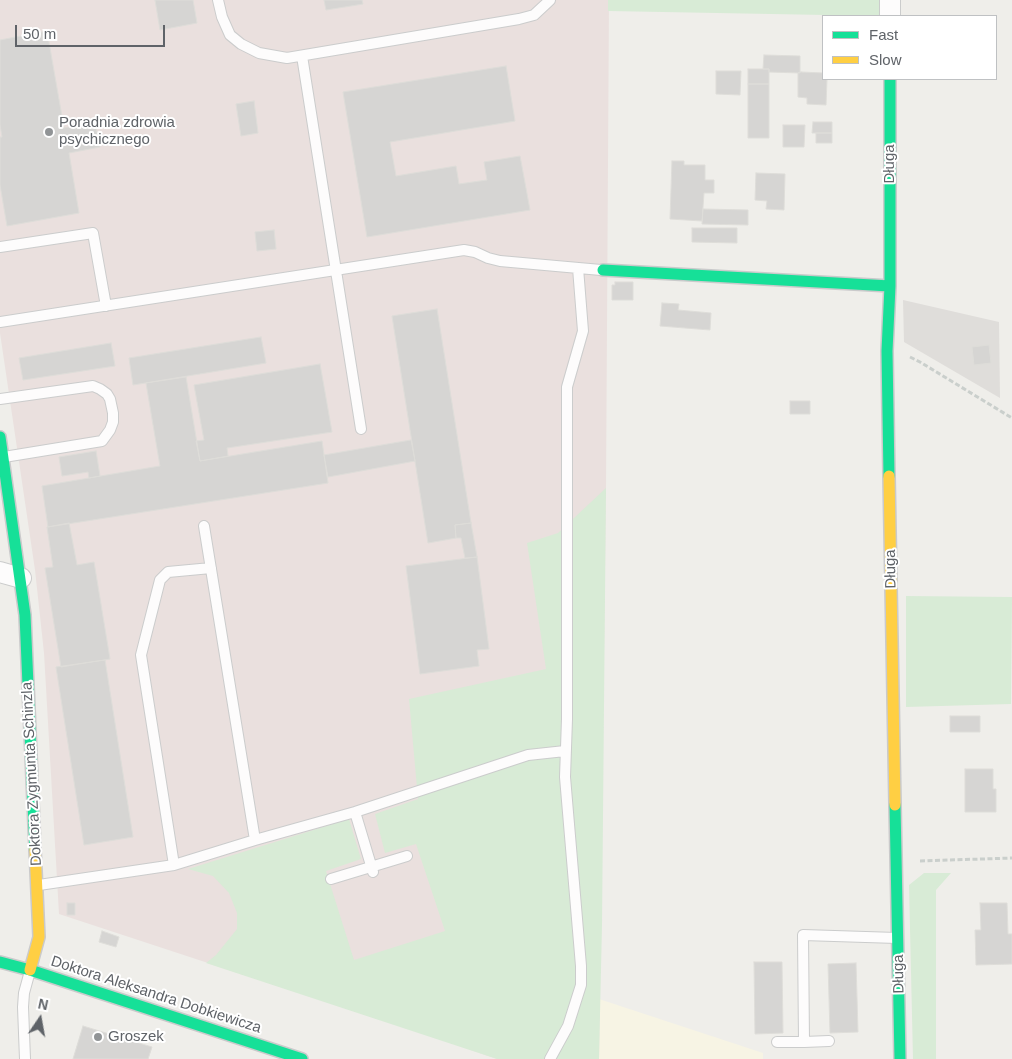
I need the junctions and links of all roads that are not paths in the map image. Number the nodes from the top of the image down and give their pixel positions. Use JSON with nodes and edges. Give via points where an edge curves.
{"nodes":[{"id":1,"x":218,"y":0,"type":"edge"},
{"id":2,"x":550,"y":0,"type":"edge"},
{"id":3,"x":890,"y":0,"type":"edge"},
{"id":4,"x":890,"y":15,"type":"edge"},
{"id":5,"x":302,"y":56,"type":"junction"},
{"id":6,"x":890,"y":80,"type":"edge"},
{"id":7,"x":0,"y":247,"type":"edge"},
{"id":8,"x":578,"y":268,"type":"junction"},
{"id":9,"x":337,"y":270,"type":"junction"},
{"id":10,"x":603,"y":270,"type":"joint"},
{"id":11,"x":890,"y":286,"type":"junction"},
{"id":12,"x":106,"y":306,"type":"junction"},
{"id":13,"x":0,"y":322,"type":"edge"},
{"id":14,"x":0,"y":399,"type":"edge"},
{"id":15,"x":361,"y":429,"type":"dead end"},
{"id":16,"x":0,"y":437,"type":"edge"},
{"id":17,"x":3,"y":458,"type":"junction"},
{"id":18,"x":204,"y":526,"type":"dead end"},
{"id":19,"x":211,"y":568,"type":"junction"},
{"id":20,"x":0,"y":572,"type":"edge"},
{"id":21,"x":21,"y":578,"type":"junction"},
{"id":22,"x":565,"y":751,"type":"junction"},
{"id":23,"x":355,"y":812,"type":"junction"},
{"id":24,"x":255,"y":840,"type":"junction"},
{"id":25,"x":407,"y":856,"type":"dead end"},
{"id":26,"x":174,"y":865,"type":"junction"},
{"id":27,"x":372,"y":869,"type":"junction"},
{"id":28,"x":331,"y":879,"type":"dead end"},
{"id":29,"x":38,"y":885,"type":"junction"},
{"id":30,"x":898,"y":938,"type":"junction"},
{"id":31,"x":0,"y":962,"type":"edge"},
{"id":32,"x":30,"y":970,"type":"junction"},
{"id":33,"x":829,"y":1041,"type":"dead end"},
{"id":34,"x":777,"y":1042,"type":"dead end"},
{"id":35,"x":804,"y":1042,"type":"junction"},
{"id":36,"x":26,"y":1059,"type":"edge"},
{"id":37,"x":302,"y":1059,"type":"edge"},
{"id":38,"x":550,"y":1059,"type":"edge"},
{"id":39,"x":900,"y":1059,"type":"edge"}],
"edges":[{"from":1,"to":5,"type":"lane","via":[[230,35],[241,44],[271,56]]},
{"from":2,"to":5,"type":"lane","via":[[534,14],[519,18]]},
{"from":3,"to":4,"type":"street"},
{"from":5,"to":9,"type":"lane"},
{"from":6,"to":11,"type":"street","name":"Długa"},
{"from":7,"to":12,"type":"lane","via":[[93,233]]},
{"from":8,"to":9,"type":"lane","via":[[500,261],[464,250]]},
{"from":8,"to":10,"type":"lane"},
{"from":8,"to":22,"type":"lane","via":[[583,331],[567,387]]},
{"from":9,"to":12,"type":"lane"},
{"from":9,"to":15,"type":"lane"},
{"from":10,"to":11,"type":"street"},
{"from":11,"to":30,"type":"street","name":"Długa","via":[[888,351]]},
{"from":12,"to":13,"type":"lane"},
{"from":14,"to":17,"type":"lane","via":[[93,386],[100,388],[110,399],[113,422],[102,440]]},
{"from":16,"to":17,"type":"street","name":"Doktora Zygmunta Schinzla"},
{"from":17,"to":21,"type":"street","name":"Doktora Zygmunta Schinzla"},
{"from":18,"to":19,"type":"lane"},
{"from":19,"to":24,"type":"lane"},
{"from":19,"to":26,"type":"lane","via":[[168,572],[160,580],[141,655]]},
{"from":20,"to":21,"type":"street"},
{"from":21,"to":29,"type":"street","name":"Doktora Zygmunta Schinzla"},
{"from":22,"to":23,"type":"lane","via":[[528,755]]},
{"from":22,"to":38,"type":"lane","via":[[581,985],[568,1026]]},
{"from":23,"to":24,"type":"lane"},
{"from":23,"to":27,"type":"lane"},
{"from":24,"to":26,"type":"lane"},
{"from":25,"to":27,"type":"lane"},
{"from":26,"to":29,"type":"lane"},
{"from":27,"to":28,"type":"lane"},
{"from":29,"to":32,"type":"street","name":"Doktora Zygmunta Schinzla","via":[[39,937]]},
{"from":30,"to":35,"type":"lane","via":[[803,935]]},
{"from":30,"to":39,"type":"street","name":"Długa"},
{"from":31,"to":32,"type":"street","name":"Doktora Aleksandra Dobkiewicza"},
{"from":32,"to":36,"type":"lane","via":[[23,1007]]},
{"from":32,"to":37,"type":"street","name":"Doktora Aleksandra Dobkiewicza"},
{"from":33,"to":35,"type":"lane"},
{"from":34,"to":35,"type":"lane"}]}
